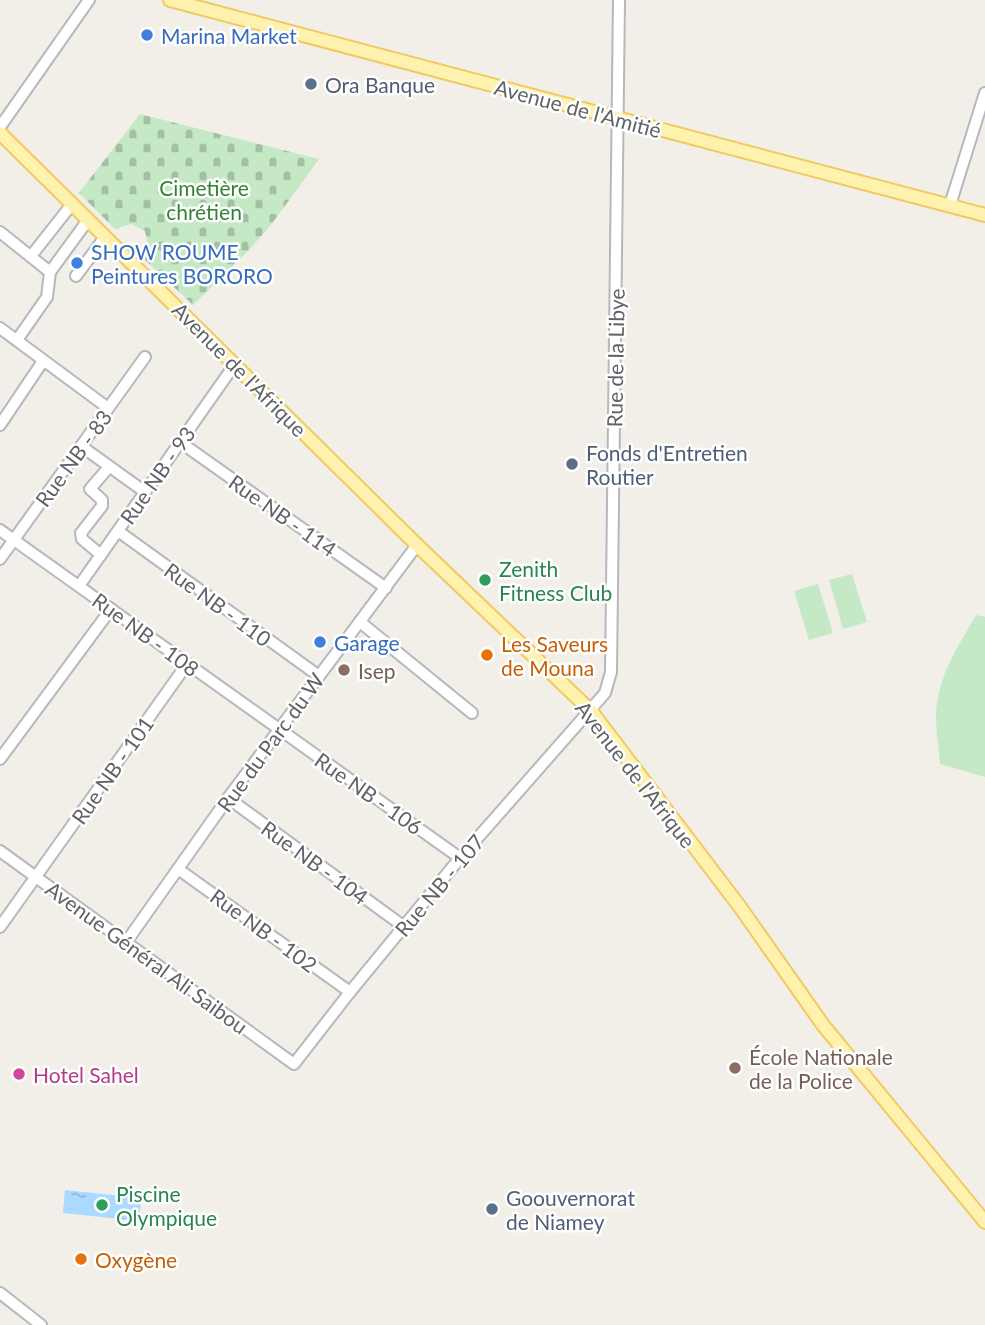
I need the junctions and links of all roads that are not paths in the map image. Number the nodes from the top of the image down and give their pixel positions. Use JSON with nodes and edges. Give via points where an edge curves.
{"nodes":[{"id":1,"x":89,"y":0,"type":"edge"},
{"id":2,"x":619,"y":0,"type":"edge"},
{"id":3,"x":180,"y":1,"type":"edge"},
{"id":4,"x":985,"y":93,"type":"edge"},
{"id":5,"x":616,"y":117,"type":"junction"},
{"id":6,"x":0,"y":127,"type":"edge"},
{"id":7,"x":0,"y":133,"type":"edge"},
{"id":8,"x":72,"y":204,"type":"junction"},
{"id":9,"x":950,"y":205,"type":"junction"},
{"id":10,"x":985,"y":215,"type":"edge"},
{"id":11,"x":88,"y":220,"type":"junction"},
{"id":12,"x":0,"y":232,"type":"edge"},
{"id":13,"x":105,"y":237,"type":"junction"},
{"id":14,"x":32,"y":256,"type":"junction"},
{"id":15,"x":50,"y":272,"type":"junction"},
{"id":16,"x":76,"y":276,"type":"dead end"},
{"id":17,"x":0,"y":328,"type":"edge"},
{"id":18,"x":17,"y":340,"type":"junction"},
{"id":19,"x":145,"y":357,"type":"dead end"},
{"id":20,"x":43,"y":361,"type":"junction"},
{"id":21,"x":235,"y":365,"type":"junction"},
{"id":22,"x":108,"y":408,"type":"junction"},
{"id":23,"x":0,"y":425,"type":"edge"},
{"id":24,"x":180,"y":442,"type":"junction"},
{"id":25,"x":81,"y":446,"type":"junction"},
{"id":26,"x":109,"y":467,"type":"junction"},
{"id":27,"x":145,"y":492,"type":"junction"},
{"id":28,"x":0,"y":530,"type":"edge"},
{"id":29,"x":118,"y":531,"type":"junction"},
{"id":30,"x":14,"y":540,"type":"junction"},
{"id":31,"x":417,"y":545,"type":"junction"},
{"id":32,"x":101,"y":555,"type":"junction"},
{"id":33,"x":0,"y":559,"type":"edge"},
{"id":34,"x":79,"y":586,"type":"junction"},
{"id":35,"x":386,"y":588,"type":"junction"},
{"id":36,"x":111,"y":609,"type":"junction"},
{"id":37,"x":360,"y":622,"type":"junction"},
{"id":38,"x":187,"y":664,"type":"junction"},
{"id":39,"x":318,"y":676,"type":"junction"},
{"id":40,"x":591,"y":711,"type":"junction"},
{"id":41,"x":472,"y":713,"type":"dead end"},
{"id":42,"x":279,"y":729,"type":"junction"},
{"id":43,"x":0,"y":759,"type":"edge"},
{"id":44,"x":228,"y":798,"type":"junction"},
{"id":45,"x":0,"y":851,"type":"edge"},
{"id":46,"x":460,"y":858,"type":"junction"},
{"id":47,"x":178,"y":869,"type":"junction"},
{"id":48,"x":36,"y":877,"type":"junction"},
{"id":49,"x":403,"y":926,"type":"junction"},
{"id":50,"x":0,"y":927,"type":"edge"},
{"id":51,"x":127,"y":941,"type":"junction"},
{"id":52,"x":349,"y":992,"type":"junction"},
{"id":53,"x":294,"y":1065,"type":"joint"},
{"id":54,"x":985,"y":1222,"type":"edge"},
{"id":55,"x":0,"y":1293,"type":"edge"},
{"id":56,"x":41,"y":1325,"type":"edge"}],
"edges":[{"from":1,"to":6,"type":"street"},
{"from":2,"to":5,"type":"street","name":"Rue de la Libye"},
{"from":3,"to":5,"type":"main road","name":"Avenue de l'Amitié"},
{"from":4,"to":9,"type":"street"},
{"from":5,"to":9,"type":"main road","name":"Avenue de l'Amitié"},
{"from":5,"to":40,"type":"street","name":"Rue de la Libye","via":[[611,672],[605,693]]},
{"from":7,"to":8,"type":"main road","name":"Avenue de l'Afrique"},
{"from":8,"to":11,"type":"main road","name":"Avenue de l'Afrique"},
{"from":8,"to":14,"type":"street"},
{"from":9,"to":10,"type":"main road","name":"Avenue de l'Amitié"},
{"from":11,"to":13,"type":"main road","name":"Avenue de l'Afrique"},
{"from":11,"to":15,"type":"street"},
{"from":12,"to":14,"type":"street"},
{"from":13,"to":16,"type":"street"},
{"from":13,"to":21,"type":"main road","name":"Avenue de l'Afrique"},
{"from":14,"to":15,"type":"street"},
{"from":15,"to":18,"type":"street","via":[[47,297]]},
{"from":17,"to":18,"type":"street"},
{"from":18,"to":20,"type":"street"},
{"from":19,"to":22,"type":"street","name":"Rue NB - 83"},
{"from":20,"to":22,"type":"street"},
{"from":20,"to":23,"type":"street"},
{"from":21,"to":24,"type":"street","name":"Rue NB - 93"},
{"from":21,"to":31,"type":"main road","name":"Avenue de l'Afrique"},
{"from":22,"to":25,"type":"street","name":"Rue NB - 83"},
{"from":24,"to":27,"type":"street","name":"Rue NB - 93"},
{"from":24,"to":35,"type":"street","name":"Rue NB - 114"},
{"from":25,"to":26,"type":"street"},
{"from":25,"to":30,"type":"street","name":"Rue NB - 83"},
{"from":26,"to":27,"type":"street"},
{"from":26,"to":32,"type":"street","via":[[90,489],[103,506],[81,536]]},
{"from":27,"to":29,"type":"street","name":"Rue NB - 93"},
{"from":28,"to":30,"type":"street","name":"Rue NB - 108"},
{"from":29,"to":32,"type":"street","name":"Rue NB - 93"},
{"from":29,"to":39,"type":"street","name":"Rue NB - 110"},
{"from":30,"to":33,"type":"street","name":"Rue NB - 83"},
{"from":30,"to":34,"type":"street","name":"Rue NB - 108"},
{"from":31,"to":35,"type":"street","name":"Rue du Parc du W"},
{"from":31,"to":40,"type":"main road","name":"Avenue de l'Afrique"},
{"from":32,"to":34,"type":"street","name":"Rue NB - 93"},
{"from":34,"to":36,"type":"street","name":"Rue NB - 108"},
{"from":35,"to":37,"type":"street","name":"Rue du Parc du W"},
{"from":36,"to":38,"type":"street","name":"Rue NB - 108"},
{"from":36,"to":43,"type":"street"},
{"from":37,"to":39,"type":"street","name":"Rue du Parc du W"},
{"from":37,"to":41,"type":"street"},
{"from":38,"to":42,"type":"street","name":"Rue NB - 108"},
{"from":38,"to":48,"type":"street","name":"Rue NB - 101"},
{"from":39,"to":42,"type":"street","name":"Rue du Parc du W"},
{"from":40,"to":46,"type":"street","name":"Rue NB - 107"},
{"from":40,"to":54,"type":"main road","name":"Avenue de l'Afrique","via":[[823,1025]]},
{"from":42,"to":44,"type":"street","name":"Rue du Parc du W"},
{"from":42,"to":46,"type":"street","name":"Rue NB - 106"},
{"from":44,"to":47,"type":"street","name":"Rue du Parc du W"},
{"from":44,"to":49,"type":"street","name":"Rue NB - 104"},
{"from":45,"to":48,"type":"street","name":"Avenue Général Ali Saibou"},
{"from":46,"to":49,"type":"street","name":"Rue NB - 107"},
{"from":47,"to":51,"type":"street","name":"Rue du Parc du W"},
{"from":47,"to":52,"type":"street","name":"Rue NB - 102"},
{"from":48,"to":50,"type":"street","name":"Rue NB - 101"},
{"from":48,"to":51,"type":"street","name":"Avenue Général Ali Saibou"},
{"from":49,"to":52,"type":"street","name":"Rue NB - 107"},
{"from":51,"to":53,"type":"street","name":"Avenue Général Ali Saibou"},
{"from":52,"to":53,"type":"street","name":"Rue NB - 107"},
{"from":55,"to":56,"type":"street"}]}
